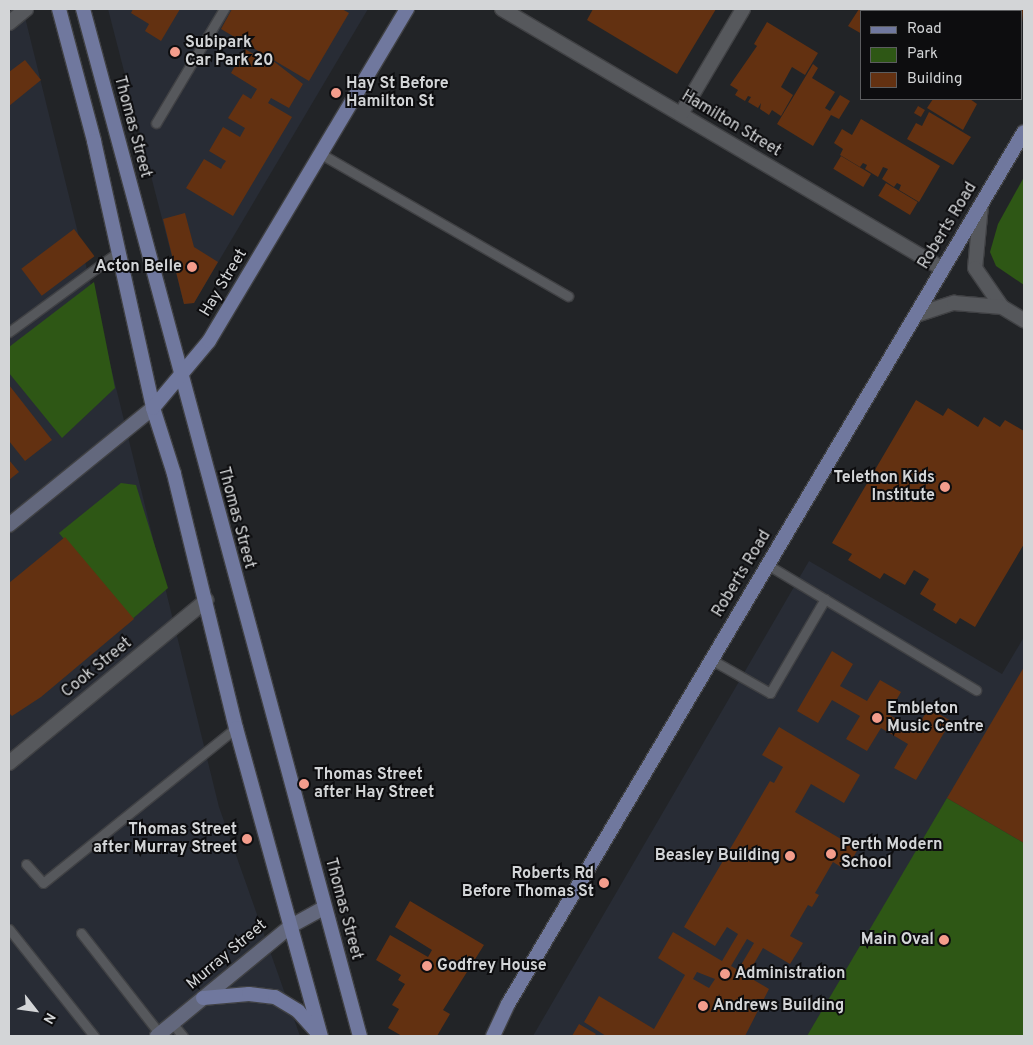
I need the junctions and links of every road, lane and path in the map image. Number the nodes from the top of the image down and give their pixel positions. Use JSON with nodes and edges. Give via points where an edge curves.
{"nodes":[{"id":1,"x":26,"y":9,"type":"edge"},
{"id":2,"x":59,"y":9,"type":"edge"},
{"id":3,"x":83,"y":9,"type":"edge"},
{"id":4,"x":224,"y":9,"type":"edge"},
{"id":5,"x":407,"y":9,"type":"edge"},
{"id":6,"x":502,"y":9,"type":"edge"},
{"id":7,"x":744,"y":9,"type":"edge"},
{"id":8,"x":9,"y":23,"type":"edge"},
{"id":9,"x":680,"y":114,"type":"junction"},
{"id":10,"x":156,"y":123,"type":"dead end"},
{"id":11,"x":1024,"y":132,"type":"edge"},
{"id":12,"x":321,"y":154,"type":"junction"},
{"id":13,"x":981,"y":205,"type":"junction"},
{"id":14,"x":117,"y":253,"type":"junction"},
{"id":15,"x":943,"y":269,"type":"junction"},
{"id":16,"x":568,"y":296,"type":"dead end"},
{"id":17,"x":1002,"y":307,"type":"junction"},
{"id":18,"x":916,"y":314,"type":"junction"},
{"id":19,"x":1024,"y":320,"type":"edge"},
{"id":20,"x":9,"y":332,"type":"edge"},
{"id":21,"x":182,"y":376,"type":"junction"},
{"id":22,"x":153,"y":408,"type":"junction"},
{"id":23,"x":9,"y":525,"type":"edge"},
{"id":24,"x":768,"y":565,"type":"junction"},
{"id":25,"x":825,"y":599,"type":"junction"},
{"id":26,"x":207,"y":600,"type":"junction"},
{"id":27,"x":712,"y":660,"type":"junction"},
{"id":28,"x":976,"y":690,"type":"dead end"},
{"id":29,"x":236,"y":728,"type":"junction"},
{"id":30,"x":9,"y":763,"type":"edge"},
{"id":31,"x":26,"y":864,"type":"dead end"},
{"id":32,"x":324,"y":908,"type":"junction"},
{"id":33,"x":290,"y":926,"type":"junction"},
{"id":34,"x":9,"y":929,"type":"edge"},
{"id":35,"x":81,"y":933,"type":"dead end"},
{"id":36,"x":203,"y":998,"type":"junction"},
{"id":37,"x":172,"y":1023,"type":"junction"},
{"id":38,"x":158,"y":1035,"type":"edge"},
{"id":39,"x":94,"y":1036,"type":"edge"},
{"id":40,"x":182,"y":1036,"type":"edge"},
{"id":41,"x":321,"y":1036,"type":"edge"},
{"id":42,"x":360,"y":1036,"type":"edge"},
{"id":43,"x":493,"y":1036,"type":"edge"}],
"edges":[{"from":1,"to":8,"type":"street"},
{"from":2,"to":14,"type":"main road","via":[[94,141]]},
{"from":3,"to":21,"type":"main road","name":"Thomas Street"},
{"from":4,"to":10,"type":"lane"},
{"from":5,"to":12,"type":"main road","name":"Hay Street"},
{"from":6,"to":9,"type":"street","name":"Hamilton Street"},
{"from":7,"to":9,"type":"street"},
{"from":9,"to":15,"type":"street","name":"Hamilton Street"},
{"from":11,"to":13,"type":"main road","name":"Roberts Road"},
{"from":12,"to":16,"type":"lane"},
{"from":12,"to":21,"type":"main road","name":"Hay Street","via":[[209,341]]},
{"from":13,"to":15,"type":"main road","name":"Roberts Road"},
{"from":13,"to":17,"type":"street","via":[[975,268]]},
{"from":14,"to":20,"type":"lane"},
{"from":14,"to":22,"type":"main road"},
{"from":15,"to":18,"type":"main road","name":"Roberts Road"},
{"from":17,"to":18,"type":"street","via":[[954,303]]},
{"from":17,"to":19,"type":"street"},
{"from":18,"to":24,"type":"main road","name":"Roberts Road"},
{"from":21,"to":22,"type":"main road","name":"Hay Street"},
{"from":21,"to":32,"type":"main road","name":"Thomas Street"},
{"from":22,"to":23,"type":"main road","name":"Hay Street"},
{"from":22,"to":26,"type":"main road"},
{"from":24,"to":25,"type":"lane"},
{"from":24,"to":27,"type":"main road","name":"Roberts Road"},
{"from":25,"to":27,"type":"lane","via":[[770,692]]},
{"from":25,"to":28,"type":"lane"},
{"from":26,"to":29,"type":"main road"},
{"from":26,"to":30,"type":"street","name":"Cook Street"},
{"from":27,"to":43,"type":"main road","name":"Roberts Road","via":[[508,1004]]},
{"from":29,"to":31,"type":"lane","via":[[43,883]]},
{"from":29,"to":33,"type":"main road"},
{"from":32,"to":33,"type":"main road","name":"Murray Street"},
{"from":32,"to":42,"type":"main road","name":"Thomas Street"},
{"from":33,"to":36,"type":"main road","name":"Murray Street"},
{"from":33,"to":41,"type":"main road"},
{"from":34,"to":39,"type":"lane"},
{"from":35,"to":38,"type":"lane"},
{"from":36,"to":37,"type":"main road","name":"Murray Street"},
{"from":36,"to":41,"type":"main road","via":[[248,994],[275,997],[298,1011]]},
{"from":37,"to":38,"type":"main road","name":"Murray Street"},
{"from":37,"to":40,"type":"lane"}]}
